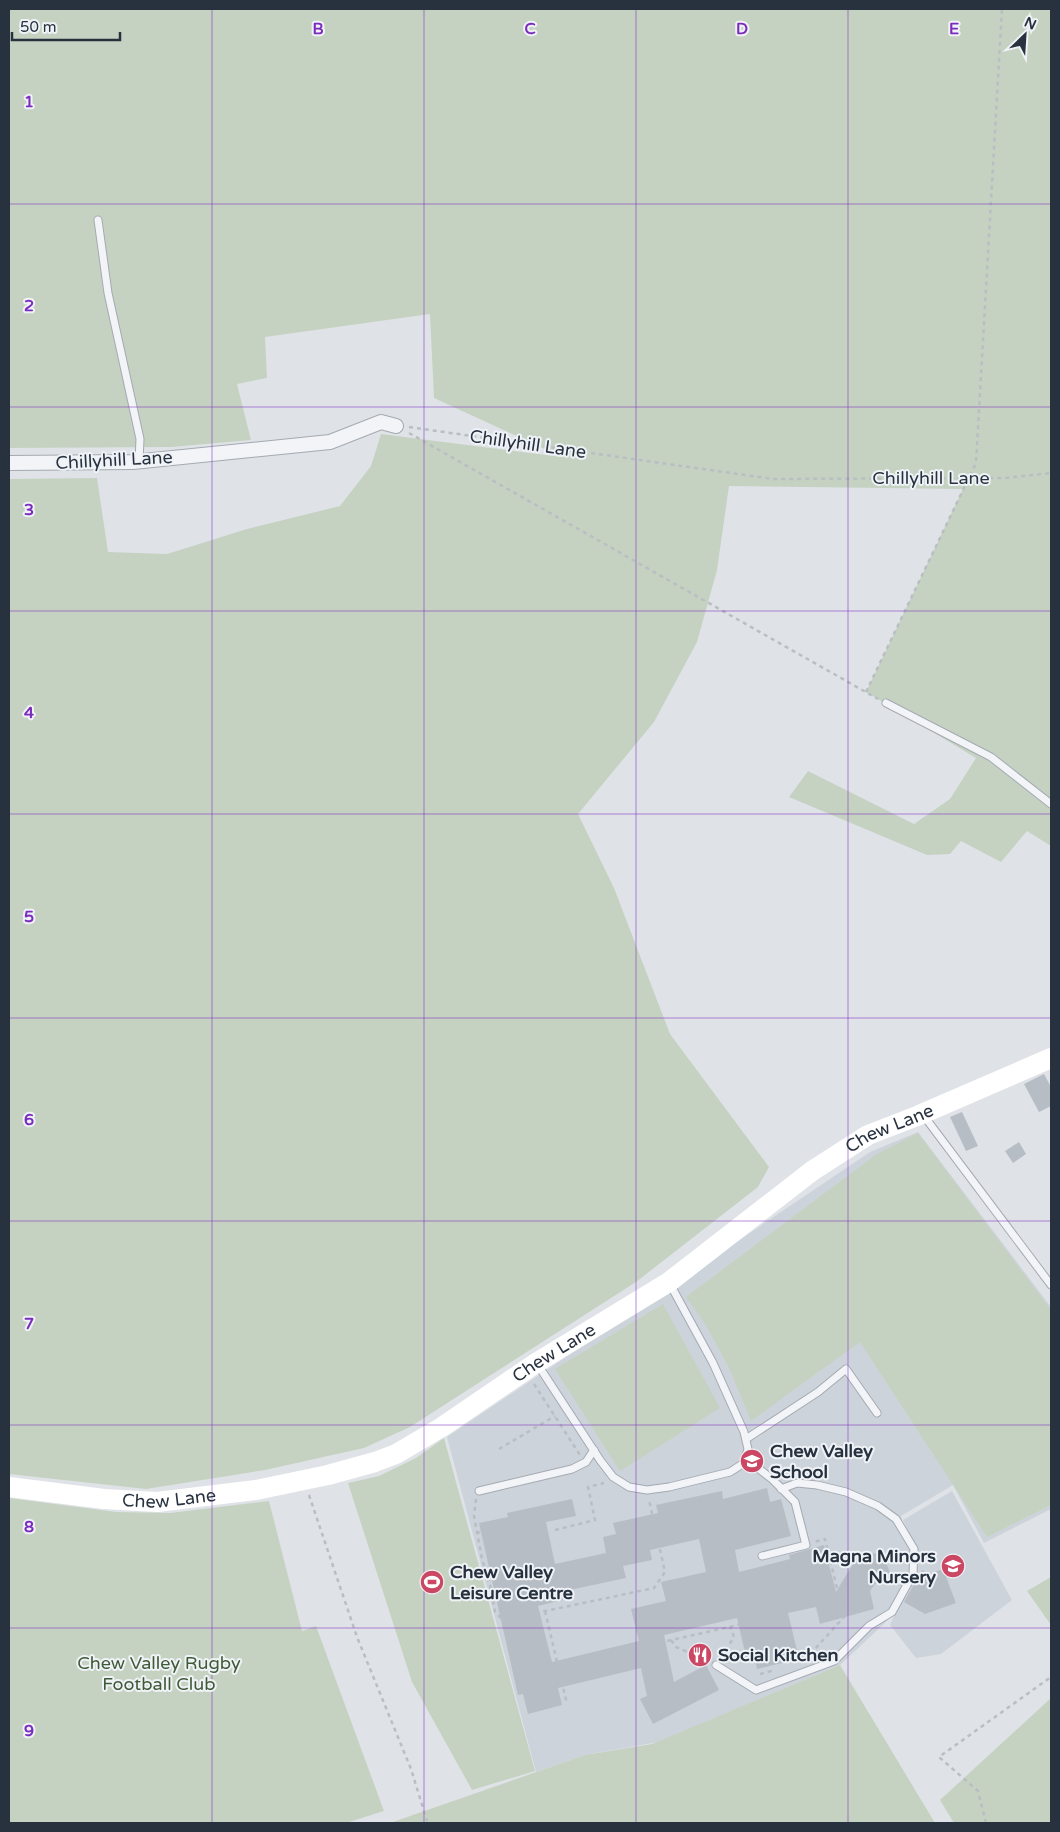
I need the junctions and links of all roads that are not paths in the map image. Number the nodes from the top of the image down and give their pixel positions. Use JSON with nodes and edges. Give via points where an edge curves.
{"nodes":[{"id":1,"x":98,"y":220,"type":"dead end"},
{"id":2,"x":396,"y":426,"type":"road end"},
{"id":3,"x":140,"y":461,"type":"junction"},
{"id":4,"x":9,"y":463,"type":"edge"},
{"id":5,"x":886,"y":703,"type":"road end"},
{"id":6,"x":1051,"y":804,"type":"edge"},
{"id":7,"x":1051,"y":1058,"type":"edge"},
{"id":8,"x":922,"y":1114,"type":"junction"},
{"id":9,"x":669,"y":1282,"type":"junction"},
{"id":10,"x":1051,"y":1285,"type":"edge"},
{"id":11,"x":531,"y":1366,"type":"junction"},
{"id":12,"x":877,"y":1413,"type":"dead end"},
{"id":13,"x":746,"y":1439,"type":"junction"},
{"id":14,"x":594,"y":1450,"type":"junction"},
{"id":15,"x":746,"y":1458,"type":"junction"},
{"id":16,"x":9,"y":1487,"type":"edge"},
{"id":17,"x":781,"y":1488,"type":"junction"},
{"id":18,"x":479,"y":1491,"type":"road end"},
{"id":19,"x":762,"y":1556,"type":"dead end"},
{"id":20,"x":716,"y":1664,"type":"road end"}],
"edges":[{"from":1,"to":3,"type":"lane","via":[[108,293],[140,439]]},
{"from":2,"to":3,"type":"street","name":"Chillyhill Lane","via":[[381,422],[330,442]]},
{"from":3,"to":4,"type":"street","name":"Chillyhill Lane"},
{"from":5,"to":6,"type":"lane","via":[[991,757]]},
{"from":7,"to":8,"type":"main road","name":"Chew Lane"},
{"from":8,"to":9,"type":"main road","name":"Chew Lane","via":[[868,1135],[812,1171]]},
{"from":8,"to":10,"type":"lane"},
{"from":9,"to":11,"type":"main road","name":"Chew Lane"},
{"from":9,"to":13,"type":"lane","via":[[713,1363]]},
{"from":11,"to":14,"type":"lane"},
{"from":11,"to":16,"type":"main road","name":"Chew Lane","via":[[442,1427],[396,1454],[305,1479],[256,1490],[157,1502]]},
{"from":12,"to":13,"type":"lane","via":[[846,1369],[818,1392]]},
{"from":13,"to":15,"type":"lane"},
{"from":14,"to":15,"type":"lane","via":[[613,1476],[629,1486],[647,1490],[730,1472]]},
{"from":14,"to":18,"type":"lane","via":[[585,1463],[572,1469]]},
{"from":15,"to":17,"type":"lane"},
{"from":17,"to":19,"type":"lane","via":[[795,1502],[806,1545]]},
{"from":17,"to":20,"type":"lane","via":[[797,1483],[817,1485],[846,1492],[878,1506],[896,1519],[914,1549],[913,1574],[892,1612],[869,1626],[834,1661],[756,1690]]}]}
